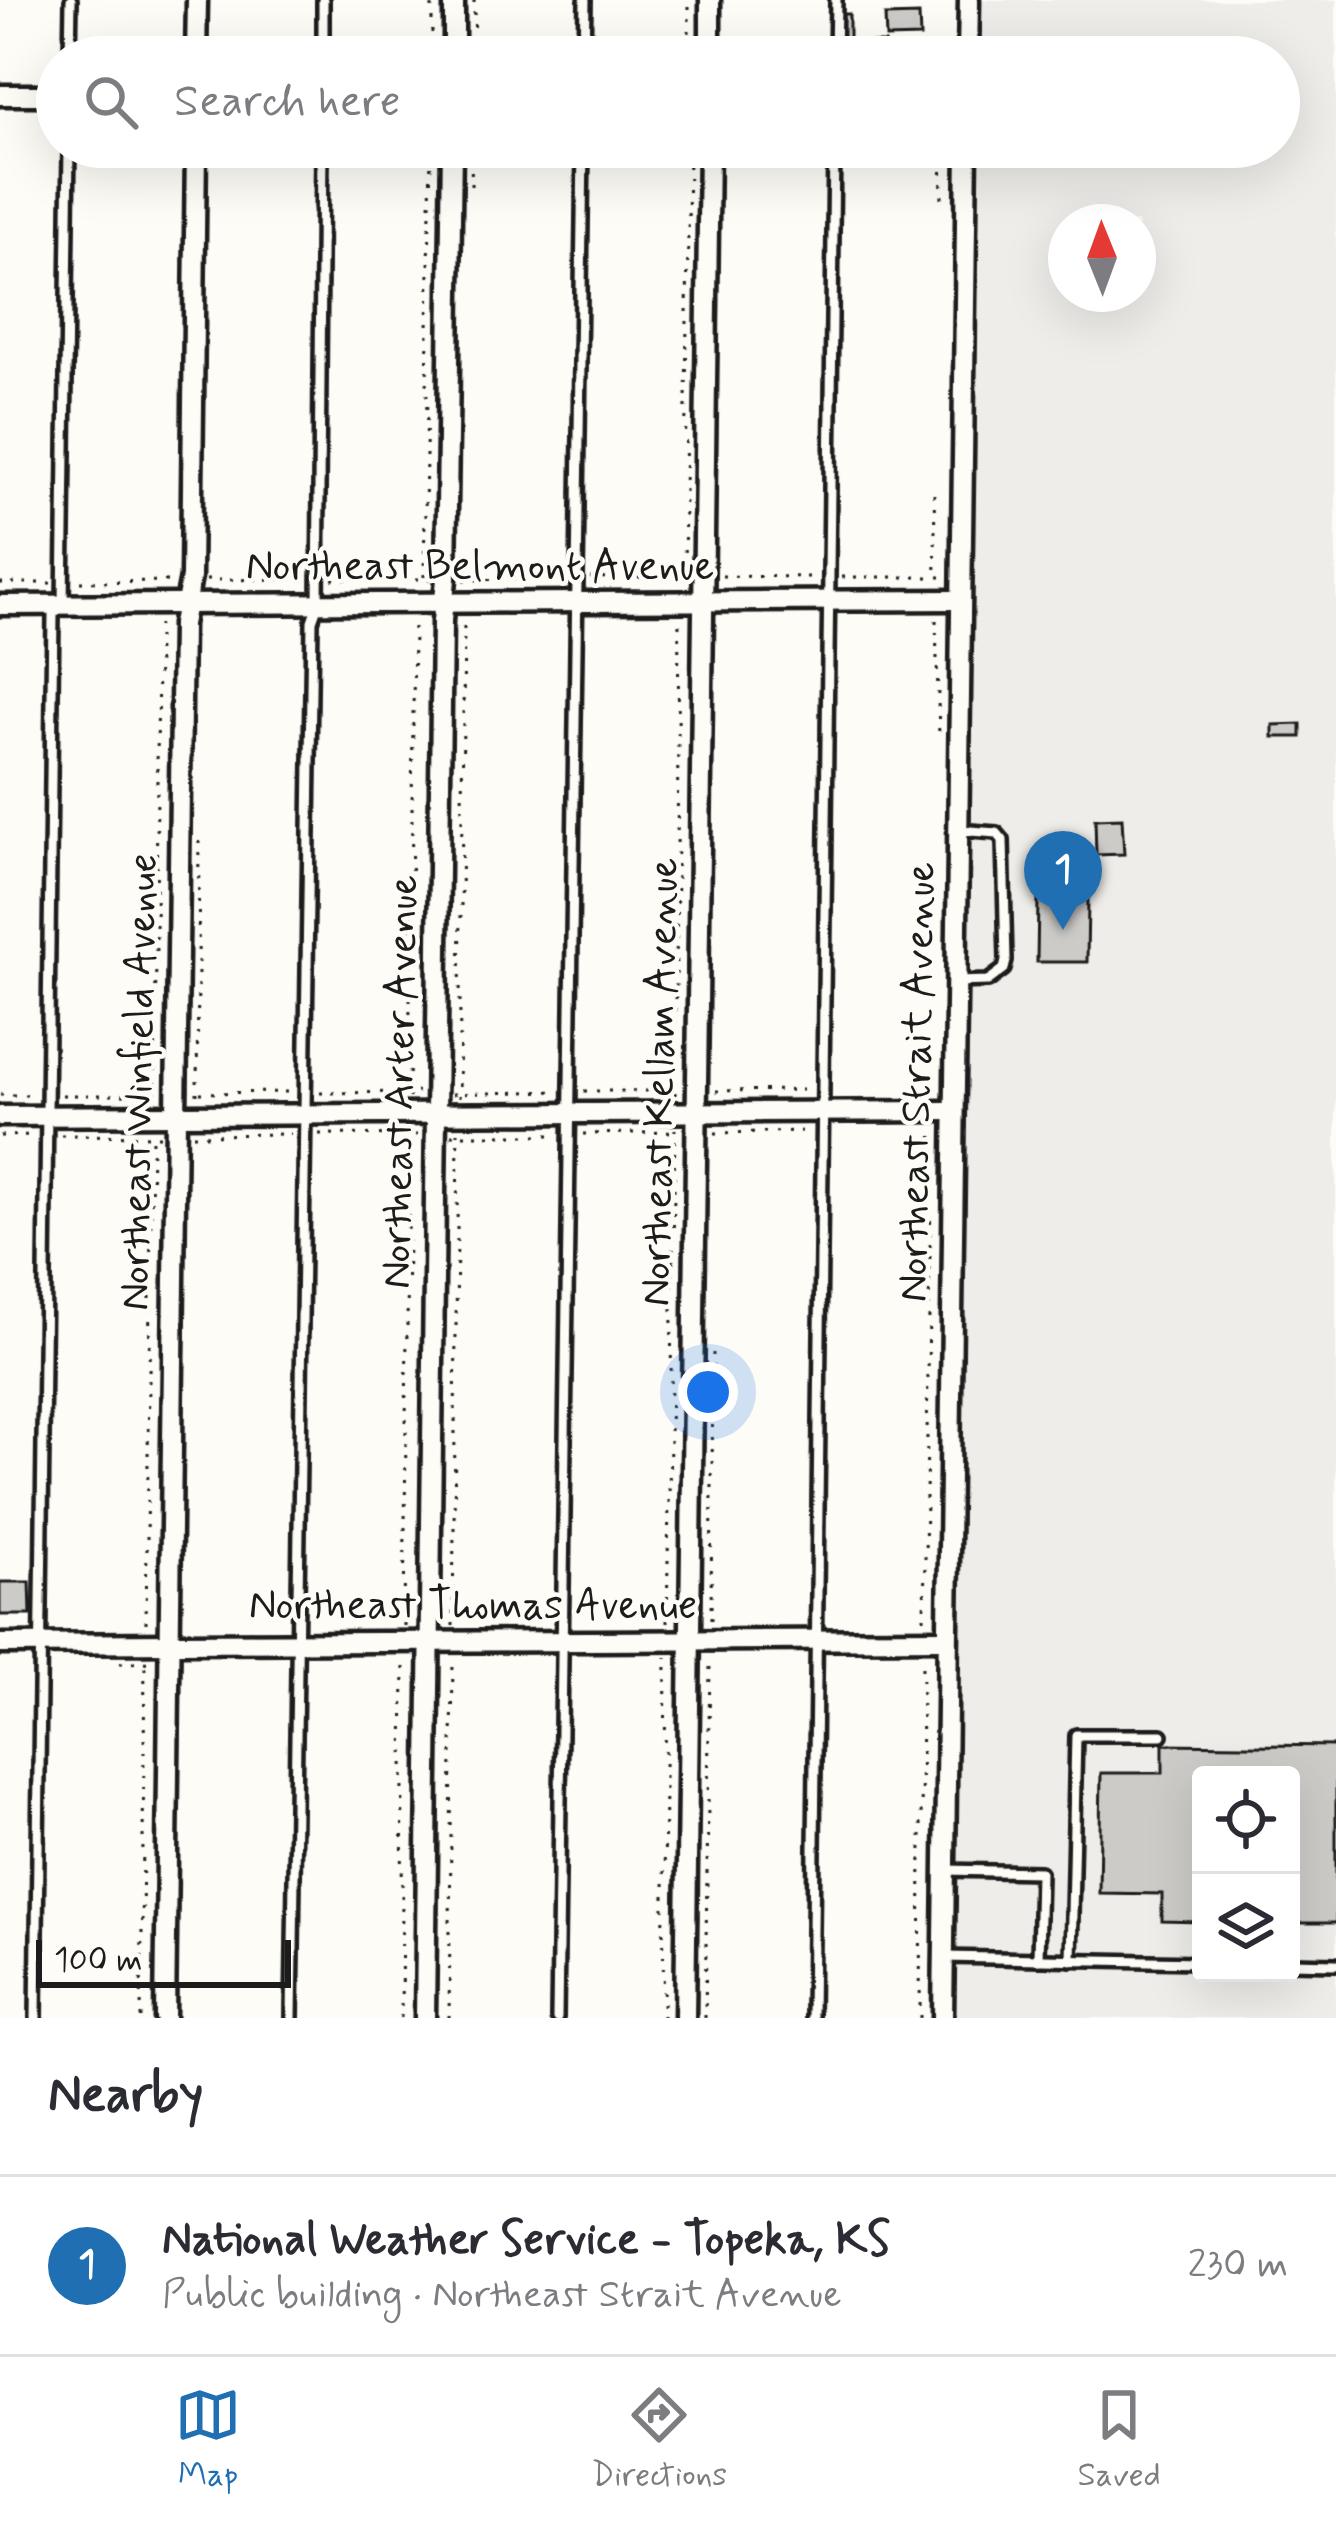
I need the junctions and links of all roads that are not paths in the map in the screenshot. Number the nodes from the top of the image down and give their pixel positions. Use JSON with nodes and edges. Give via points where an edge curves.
{"nodes":[{"id":1,"x":71,"y":0,"type":"edge"},
{"id":2,"x":197,"y":0,"type":"edge"},
{"id":3,"x":323,"y":0,"type":"edge"},
{"id":4,"x":454,"y":0,"type":"edge"},
{"id":5,"x":584,"y":0,"type":"edge"},
{"id":6,"x":710,"y":0,"type":"edge"},
{"id":7,"x":836,"y":0,"type":"edge"},
{"id":8,"x":969,"y":0,"type":"edge"},
{"id":9,"x":70,"y":36,"type":"edge"},
{"id":10,"x":196,"y":36,"type":"edge"},
{"id":11,"x":322,"y":36,"type":"edge"},
{"id":12,"x":454,"y":36,"type":"edge"},
{"id":13,"x":584,"y":36,"type":"edge"},
{"id":14,"x":710,"y":36,"type":"edge"},
{"id":15,"x":835,"y":36,"type":"edge"},
{"id":16,"x":968,"y":36,"type":"edge"},
{"id":17,"x":36,"y":94,"type":"edge"},
{"id":18,"x":0,"y":95,"type":"edge"},
{"id":19,"x":69,"y":168,"type":"edge"},
{"id":20,"x":196,"y":168,"type":"edge"},
{"id":21,"x":322,"y":168,"type":"edge"},
{"id":22,"x":452,"y":168,"type":"edge"},
{"id":23,"x":583,"y":168,"type":"edge"},
{"id":24,"x":708,"y":168,"type":"edge"},
{"id":25,"x":834,"y":168,"type":"edge"},
{"id":26,"x":967,"y":168,"type":"edge"},
{"id":27,"x":960,"y":600,"type":"junction"},
{"id":28,"x":828,"y":601,"type":"junction"},
{"id":29,"x":575,"y":602,"type":"junction"},
{"id":30,"x":703,"y":602,"type":"junction"},
{"id":31,"x":444,"y":603,"type":"junction"},
{"id":32,"x":186,"y":604,"type":"junction"},
{"id":33,"x":318,"y":604,"type":"junction"},
{"id":34,"x":0,"y":605,"type":"edge"},
{"id":35,"x":63,"y":605,"type":"junction"},
{"id":36,"x":957,"y":830,"type":"junction"},
{"id":37,"x":955,"y":982,"type":"junction"},
{"id":38,"x":448,"y":1104,"type":"junction"},
{"id":39,"x":953,"y":1111,"type":"junction"},
{"id":40,"x":568,"y":1113,"type":"junction"},
{"id":41,"x":177,"y":1115,"type":"junction"},
{"id":42,"x":0,"y":1116,"type":"edge"},
{"id":43,"x":691,"y":1117,"type":"junction"},
{"id":44,"x":824,"y":1121,"type":"junction"},
{"id":45,"x":303,"y":1124,"type":"junction"},
{"id":46,"x":47,"y":1126,"type":"junction"},
{"id":47,"x":947,"y":1639,"type":"junction"},
{"id":48,"x":562,"y":1641,"type":"junction"},
{"id":49,"x":700,"y":1641,"type":"junction"},
{"id":50,"x":818,"y":1641,"type":"junction"},
{"id":51,"x":430,"y":1643,"type":"junction"},
{"id":52,"x":0,"y":1644,"type":"edge"},
{"id":53,"x":39,"y":1644,"type":"junction"},
{"id":54,"x":168,"y":1644,"type":"junction"},
{"id":55,"x":297,"y":1644,"type":"junction"},
{"id":56,"x":1162,"y":1735,"type":"dead end"},
{"id":57,"x":945,"y":1870,"type":"junction"},
{"id":58,"x":944,"y":1957,"type":"junction"},
{"id":59,"x":1038,"y":1959,"type":"junction"},
{"id":60,"x":1071,"y":1960,"type":"junction"},
{"id":61,"x":1192,"y":1962,"type":"edge"},
{"id":62,"x":1300,"y":1964,"type":"edge"},
{"id":63,"x":1336,"y":1964,"type":"edge"},
{"id":64,"x":36,"y":2018,"type":"edge"},
{"id":65,"x":165,"y":2018,"type":"edge"},
{"id":66,"x":292,"y":2018,"type":"edge"},
{"id":67,"x":425,"y":2018,"type":"edge"},
{"id":68,"x":557,"y":2018,"type":"edge"},
{"id":69,"x":685,"y":2018,"type":"edge"},
{"id":70,"x":812,"y":2018,"type":"edge"},
{"id":71,"x":943,"y":2018,"type":"edge"}],
"edges":[{"from":1,"to":9,"type":"lane"},
{"from":2,"to":10,"type":"street"},
{"from":3,"to":11,"type":"lane"},
{"from":4,"to":12,"type":"street"},
{"from":5,"to":13,"type":"lane"},
{"from":6,"to":14,"type":"street"},
{"from":7,"to":15,"type":"lane"},
{"from":8,"to":16,"type":"street"},
{"from":17,"to":18,"type":"street"},
{"from":19,"to":35,"type":"lane"},
{"from":20,"to":32,"type":"street","name":"Northeast Winfield Avenue","via":[[197,576]]},
{"from":21,"to":33,"type":"lane"},
{"from":22,"to":31,"type":"street","name":"Northeast Arter Avenue"},
{"from":23,"to":29,"type":"lane"},
{"from":24,"to":30,"type":"street","name":"Northeast Kellam Avenue","via":[[693,576]]},
{"from":25,"to":28,"type":"lane"},
{"from":26,"to":27,"type":"street","name":"Northeast Strait Avenue"},
{"from":27,"to":28,"type":"street","name":"Northeast Belmont Avenue"},
{"from":27,"to":36,"type":"street","name":"Northeast Strait Avenue"},
{"from":28,"to":30,"type":"street","name":"Northeast Belmont Avenue"},
{"from":28,"to":44,"type":"lane"},
{"from":29,"to":30,"type":"street","name":"Northeast Belmont Avenue"},
{"from":29,"to":31,"type":"street","name":"Northeast Belmont Avenue"},
{"from":29,"to":40,"type":"lane"},
{"from":30,"to":43,"type":"street","name":"Northeast Kellam Avenue"},
{"from":31,"to":33,"type":"street","name":"Northeast Belmont Avenue"},
{"from":31,"to":38,"type":"street","name":"Northeast Arter Avenue"},
{"from":32,"to":33,"type":"street","name":"Northeast Belmont Avenue"},
{"from":32,"to":35,"type":"street","name":"Northeast Belmont Avenue"},
{"from":32,"to":41,"type":"street","name":"Northeast Winfield Avenue"},
{"from":33,"to":45,"type":"lane"},
{"from":34,"to":35,"type":"street","name":"Northeast Belmont Avenue"},
{"from":35,"to":46,"type":"lane","via":[[53,614]]},
{"from":36,"to":37,"type":"street","name":"Northeast Strait Avenue"},
{"from":36,"to":37,"type":"lane","via":[[1003,840],[1006,961],[988,980]]},
{"from":37,"to":39,"type":"street","name":"Northeast Strait Avenue"},
{"from":38,"to":40,"type":"street"},
{"from":38,"to":45,"type":"street"},
{"from":38,"to":51,"type":"street","name":"Northeast Arter Avenue"},
{"from":39,"to":44,"type":"street"},
{"from":39,"to":47,"type":"street","name":"Northeast Strait Avenue"},
{"from":40,"to":43,"type":"street"},
{"from":40,"to":48,"type":"lane"},
{"from":41,"to":45,"type":"street"},
{"from":41,"to":46,"type":"street","via":[[153,1125]]},
{"from":41,"to":54,"type":"street","name":"Northeast Winfield Avenue"},
{"from":42,"to":46,"type":"street"},
{"from":43,"to":44,"type":"street"},
{"from":43,"to":49,"type":"street","name":"Northeast Kellam Avenue"},
{"from":44,"to":50,"type":"lane"},
{"from":45,"to":55,"type":"lane"},
{"from":46,"to":53,"type":"lane"},
{"from":47,"to":50,"type":"street","name":"Northeast Thomas Avenue"},
{"from":47,"to":57,"type":"street","name":"Northeast Strait Avenue"},
{"from":48,"to":49,"type":"street","name":"Northeast Thomas Avenue"},
{"from":48,"to":51,"type":"street","name":"Northeast Thomas Avenue"},
{"from":48,"to":68,"type":"lane"},
{"from":49,"to":50,"type":"street","name":"Northeast Thomas Avenue"},
{"from":49,"to":69,"type":"street","name":"Northeast Kellam Avenue"},
{"from":50,"to":70,"type":"lane"},
{"from":51,"to":55,"type":"street","name":"Northeast Thomas Avenue"},
{"from":51,"to":67,"type":"street","name":"Northeast Arter Avenue"},
{"from":52,"to":53,"type":"street","name":"Northeast Thomas Avenue"},
{"from":53,"to":54,"type":"street","name":"Northeast Thomas Avenue"},
{"from":53,"to":64,"type":"lane"},
{"from":54,"to":55,"type":"street","name":"Northeast Thomas Avenue"},
{"from":54,"to":65,"type":"street","name":"Northeast Winfield Avenue"},
{"from":55,"to":66,"type":"lane"},
{"from":56,"to":60,"type":"lane","via":[[1076,1735]]},
{"from":57,"to":58,"type":"street","name":"Northeast Strait Avenue"},
{"from":57,"to":59,"type":"lane","via":[[1040,1872]]},
{"from":58,"to":59,"type":"lane"},
{"from":58,"to":71,"type":"street","name":"Northeast Strait Avenue"},
{"from":59,"to":60,"type":"lane"},
{"from":60,"to":61,"type":"lane"},
{"from":62,"to":63,"type":"lane"}]}
